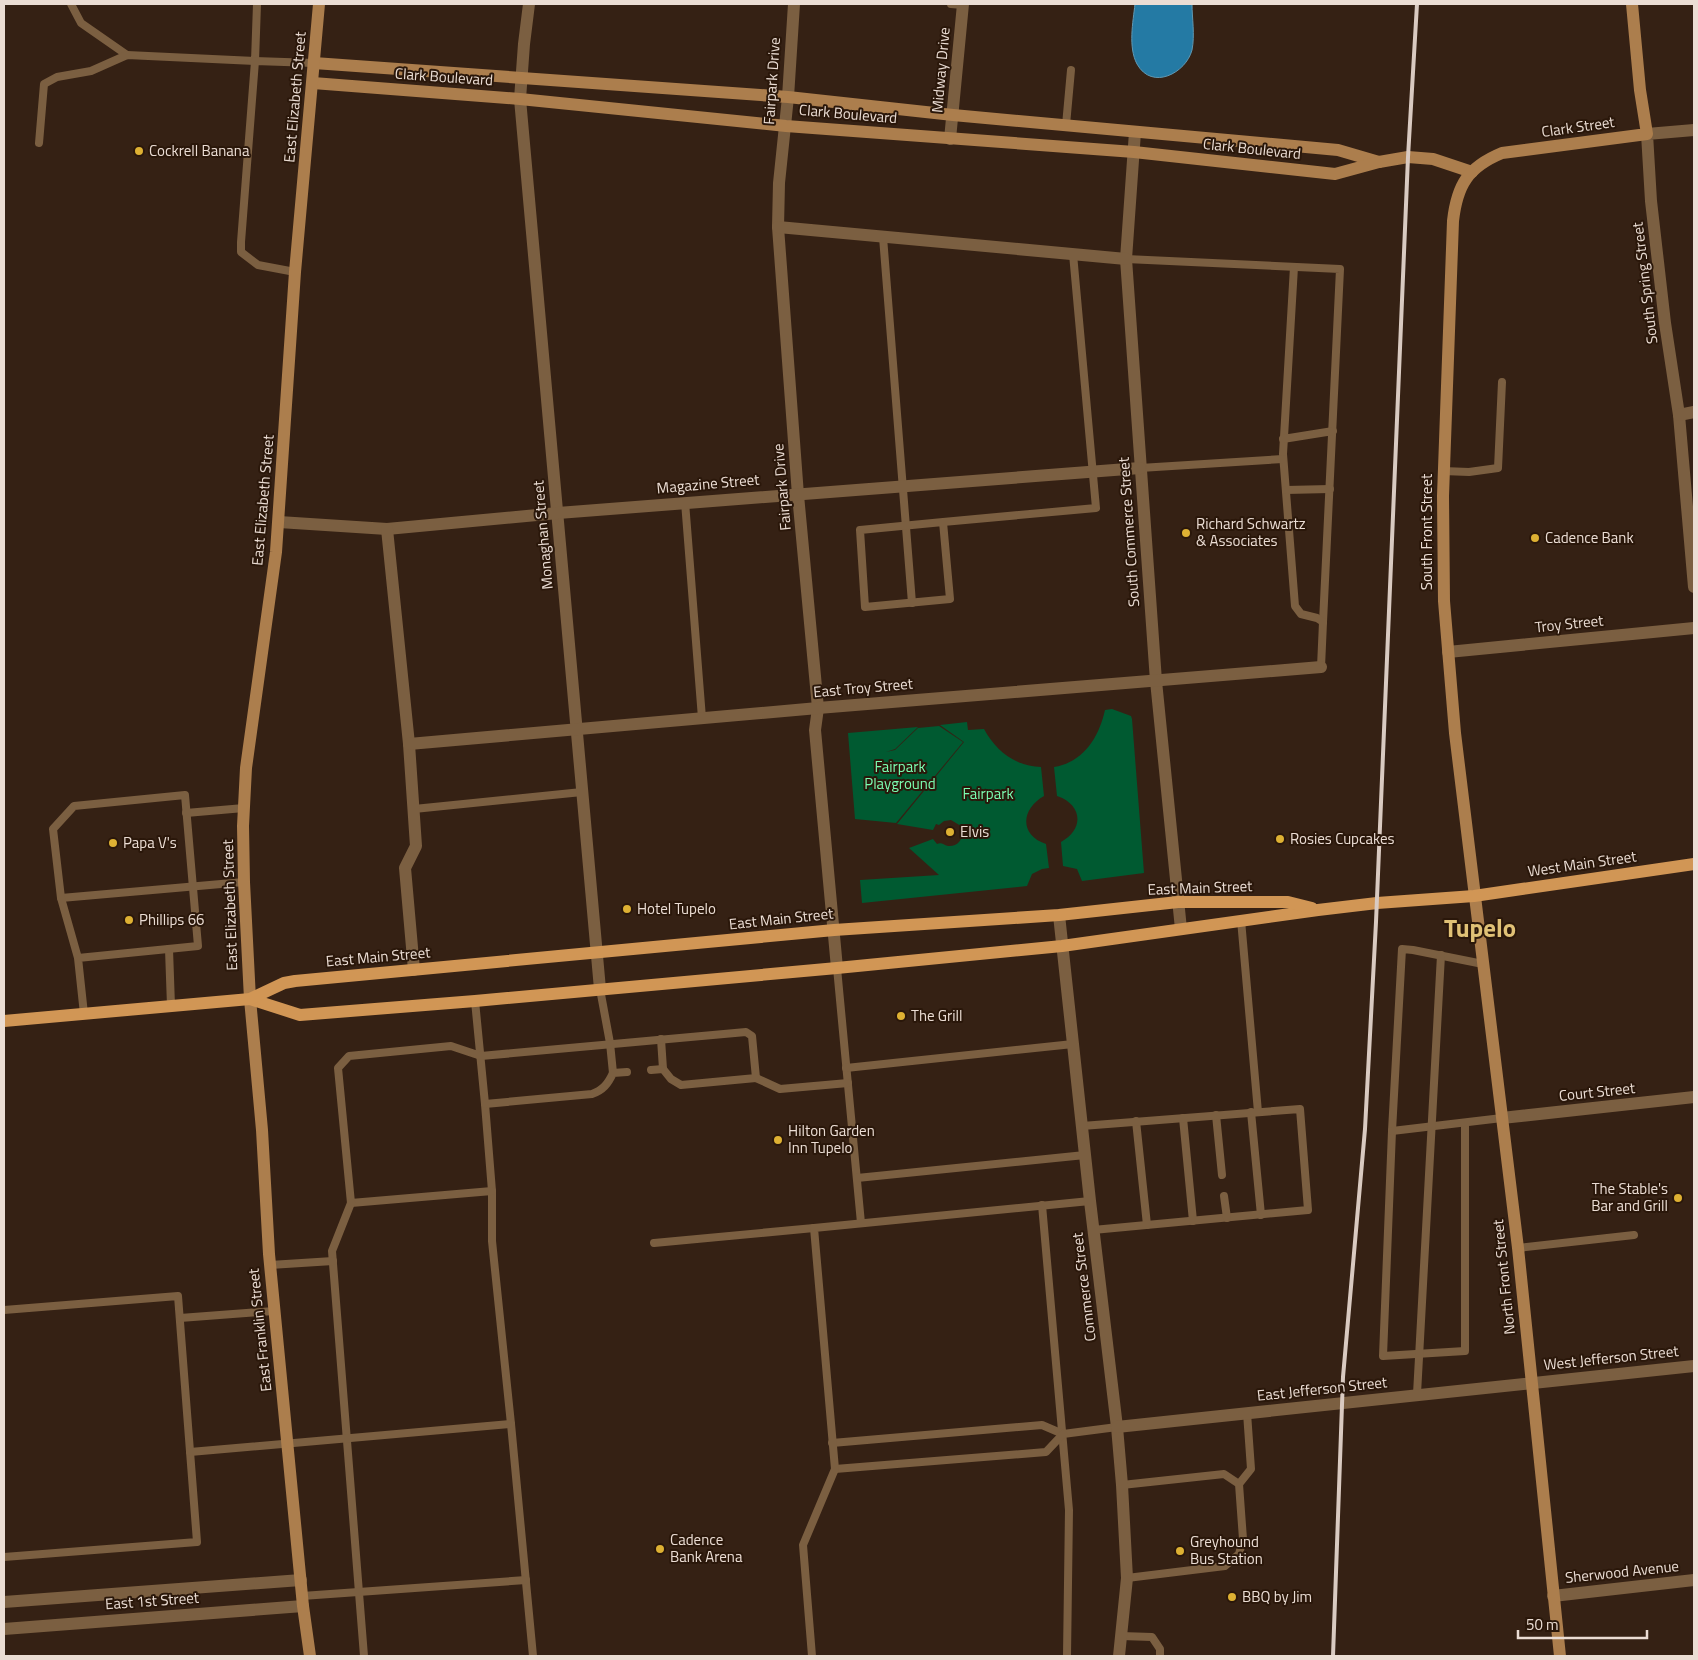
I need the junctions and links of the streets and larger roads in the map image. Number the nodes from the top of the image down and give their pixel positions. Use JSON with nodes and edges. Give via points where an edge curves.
{"nodes":[{"id":1,"x":319,"y":4,"type":"edge"},
{"id":2,"x":529,"y":4,"type":"edge"},
{"id":3,"x":794,"y":4,"type":"edge"},
{"id":4,"x":959,"y":4,"type":"edge"},
{"id":5,"x":1632,"y":4,"type":"edge"},
{"id":6,"x":314,"y":63,"type":"junction"},
{"id":7,"x":521,"y":78,"type":"junction"},
{"id":8,"x":313,"y":83,"type":"junction"},
{"id":9,"x":788,"y":97,"type":"junction"},
{"id":10,"x":520,"y":99,"type":"junction"},
{"id":11,"x":953,"y":115,"type":"junction"},
{"id":12,"x":786,"y":126,"type":"junction"},
{"id":13,"x":1694,"y":130,"type":"edge"},
{"id":14,"x":1136,"y":132,"type":"junction"},
{"id":15,"x":1647,"y":134,"type":"junction"},
{"id":16,"x":950,"y":138,"type":"junction"},
{"id":17,"x":1134,"y":152,"type":"junction"},
{"id":18,"x":1379,"y":162,"type":"junction"},
{"id":19,"x":1472,"y":172,"type":"junction"},
{"id":20,"x":778,"y":227,"type":"junction"},
{"id":21,"x":1126,"y":259,"type":"junction"},
{"id":22,"x":1694,"y":412,"type":"edge"},
{"id":23,"x":1679,"y":415,"type":"junction"},
{"id":24,"x":1140,"y":468,"type":"junction"},
{"id":25,"x":798,"y":495,"type":"junction"},
{"id":26,"x":558,"y":513,"type":"junction"},
{"id":27,"x":279,"y":522,"type":"junction"},
{"id":28,"x":387,"y":530,"type":"junction"},
{"id":29,"x":1694,"y":582,"type":"edge"},
{"id":30,"x":1694,"y":628,"type":"edge"},
{"id":31,"x":1448,"y":652,"type":"junction"},
{"id":32,"x":1321,"y":667,"type":"road end"},
{"id":33,"x":1156,"y":681,"type":"junction"},
{"id":34,"x":818,"y":708,"type":"junction"},
{"id":35,"x":577,"y":730,"type":"junction"},
{"id":36,"x":409,"y":744,"type":"junction"},
{"id":37,"x":1694,"y":864,"type":"edge"},
{"id":38,"x":1474,"y":896,"type":"junction"},
{"id":39,"x":1178,"y":902,"type":"junction"},
{"id":40,"x":1318,"y":910,"type":"junction"},
{"id":41,"x":1059,"y":915,"type":"junction"},
{"id":42,"x":1181,"y":929,"type":"junction"},
{"id":43,"x":834,"y":930,"type":"junction"},
{"id":44,"x":1062,"y":946,"type":"junction"},
{"id":45,"x":597,"y":953,"type":"junction"},
{"id":46,"x":837,"y":968,"type":"junction"},
{"id":47,"x":414,"y":970,"type":"junction"},
{"id":48,"x":600,"y":989,"type":"junction"},
{"id":49,"x":250,"y":999,"type":"junction"},
{"id":50,"x":4,"y":1020,"type":"edge"},
{"id":51,"x":1694,"y":1097,"type":"edge"},
{"id":52,"x":1502,"y":1118,"type":"junction"},
{"id":53,"x":1694,"y":1366,"type":"edge"},
{"id":54,"x":1531,"y":1383,"type":"junction"},
{"id":55,"x":1117,"y":1427,"type":"junction"},
{"id":56,"x":301,"y":1580,"type":"junction"},
{"id":57,"x":1694,"y":1580,"type":"edge"},
{"id":58,"x":1553,"y":1596,"type":"junction"},
{"id":59,"x":302,"y":1601,"type":"junction"},
{"id":60,"x":4,"y":1602,"type":"edge"},
{"id":61,"x":4,"y":1629,"type":"edge"},
{"id":62,"x":310,"y":1656,"type":"edge"},
{"id":63,"x":1119,"y":1656,"type":"edge"},
{"id":64,"x":1560,"y":1656,"type":"edge"}],
"edges":[{"from":1,"to":6,"type":"street","name":"East Elizabeth Street"},
{"from":2,"to":7,"type":"street","name":"Monaghan Street"},
{"from":3,"to":9,"type":"street","name":"Fairpark Drive"},
{"from":4,"to":11,"type":"street","name":"Midway Drive"},
{"from":5,"to":15,"type":"street","name":"South Spring Street"},
{"from":6,"to":7,"type":"street","name":"Clark Boulevard"},
{"from":6,"to":8,"type":"street","name":"East Elizabeth Street"},
{"from":7,"to":9,"type":"street","name":"Clark Boulevard"},
{"from":7,"to":10,"type":"street","name":"Monaghan Street"},
{"from":8,"to":10,"type":"street","name":"Clark Boulevard"},
{"from":8,"to":27,"type":"street","name":"East Elizabeth Street","via":[[295,272]]},
{"from":9,"to":11,"type":"street","name":"Clark Boulevard"},
{"from":9,"to":12,"type":"street","name":"Fairpark Drive"},
{"from":10,"to":12,"type":"street","name":"Clark Boulevard"},
{"from":10,"to":26,"type":"street","name":"Monaghan Street"},
{"from":11,"to":14,"type":"street","name":"Clark Boulevard"},
{"from":11,"to":16,"type":"street","name":"Midway Drive"},
{"from":12,"to":16,"type":"street","name":"Clark Boulevard"},
{"from":12,"to":20,"type":"street","name":"Fairpark Drive"},
{"from":13,"to":15,"type":"street","name":"Clark Street"},
{"from":14,"to":17,"type":"street","name":"South Commerce Street"},
{"from":14,"to":18,"type":"street","name":"Clark Boulevard","via":[[1338,150]]},
{"from":15,"to":19,"type":"street","name":"Clark Street","via":[[1502,153],[1485,160]]},
{"from":15,"to":23,"type":"street","name":"South Spring Street","via":[[1665,323]]},
{"from":16,"to":17,"type":"street","name":"Clark Boulevard"},
{"from":17,"to":18,"type":"street","name":"Clark Boulevard","via":[[1335,174]]},
{"from":17,"to":21,"type":"street","name":"South Commerce Street"},
{"from":18,"to":19,"type":"street","name":"Clark Boulevard","via":[[1408,157],[1433,159]]},
{"from":19,"to":31,"type":"street","name":"South Front Street","via":[[1460,189],[1454,216],[1443,471],[1442,574]]},
{"from":20,"to":21,"type":"street"},
{"from":20,"to":25,"type":"street","name":"Fairpark Drive"},
{"from":21,"to":24,"type":"street","name":"South Commerce Street"},
{"from":22,"to":23,"type":"street"},
{"from":23,"to":29,"type":"street","name":"South Spring Street"},
{"from":24,"to":25,"type":"street","name":"Magazine Street"},
{"from":24,"to":33,"type":"street","name":"South Commerce Street"},
{"from":25,"to":26,"type":"street","name":"Magazine Street"},
{"from":25,"to":34,"type":"street","name":"Fairpark Drive"},
{"from":26,"to":28,"type":"street","name":"Magazine Street"},
{"from":26,"to":35,"type":"street","name":"Monaghan Street"},
{"from":27,"to":28,"type":"street","name":"Magazine Street"},
{"from":27,"to":49,"type":"street","name":"East Elizabeth Street","via":[[246,768],[244,882]]},
{"from":28,"to":36,"type":"street"},
{"from":30,"to":31,"type":"street","name":"Troy Street"},
{"from":31,"to":38,"type":"street","name":"South Front Street"},
{"from":32,"to":33,"type":"street","name":"East Troy Street"},
{"from":33,"to":34,"type":"street","name":"East Troy Street"},
{"from":33,"to":39,"type":"street","name":"South Commerce Street"},
{"from":34,"to":35,"type":"street","name":"East Troy Street"},
{"from":34,"to":43,"type":"street","name":"Fairpark Drive","via":[[816,730]]},
{"from":35,"to":36,"type":"street","name":"East Troy Street"},
{"from":35,"to":45,"type":"street","name":"Monaghan Street"},
{"from":36,"to":47,"type":"street","via":[[416,846],[406,868]]},
{"from":37,"to":38,"type":"main road","name":"West Main Street"},
{"from":38,"to":40,"type":"main road","name":"East Main Street"},
{"from":38,"to":52,"type":"street","name":"North Front Street"},
{"from":39,"to":40,"type":"main road","name":"East Main Street","via":[[1288,902]]},
{"from":39,"to":41,"type":"main road","name":"East Main Street"},
{"from":39,"to":42,"type":"street","name":"South Commerce Street"},
{"from":40,"to":42,"type":"main road","name":"East Main Street"},
{"from":41,"to":43,"type":"main road","name":"East Main Street"},
{"from":41,"to":44,"type":"street","name":"Commerce Street"},
{"from":42,"to":44,"type":"main road","name":"East Main Street"},
{"from":43,"to":45,"type":"main road","name":"East Main Street"},
{"from":43,"to":46,"type":"street","name":"Fairpark Drive"},
{"from":44,"to":46,"type":"main road","name":"East Main Street"},
{"from":44,"to":55,"type":"street","name":"Commerce Street"},
{"from":45,"to":47,"type":"main road","name":"East Main Street"},
{"from":45,"to":48,"type":"street","name":"Monaghan Street"},
{"from":46,"to":48,"type":"main road","name":"East Main Street"},
{"from":47,"to":49,"type":"main road","name":"East Main Street","via":[[284,983]]},
{"from":48,"to":49,"type":"main road","name":"East Main Street","via":[[300,1015]]},
{"from":49,"to":50,"type":"main road","name":"East Main Street"},
{"from":49,"to":56,"type":"street","name":"East Franklin Street","via":[[274,1311]]},
{"from":51,"to":52,"type":"street","name":"Court Street"},
{"from":52,"to":54,"type":"street","name":"North Front Street"},
{"from":53,"to":54,"type":"street","name":"West Jefferson Street"},
{"from":54,"to":55,"type":"street","name":"East Jefferson Street"},
{"from":54,"to":58,"type":"street","name":"North Front Street"},
{"from":55,"to":63,"type":"street","name":"Commerce Street","via":[[1127,1578]]},
{"from":56,"to":59,"type":"street","name":"East Franklin Street"},
{"from":56,"to":60,"type":"street","name":"East 1st Street"},
{"from":57,"to":58,"type":"street","name":"Sherwood Avenue"},
{"from":58,"to":64,"type":"street","name":"North Front Street"},
{"from":59,"to":61,"type":"street","name":"East 1st Street"},
{"from":59,"to":62,"type":"street","name":"East Franklin Street"}]}
